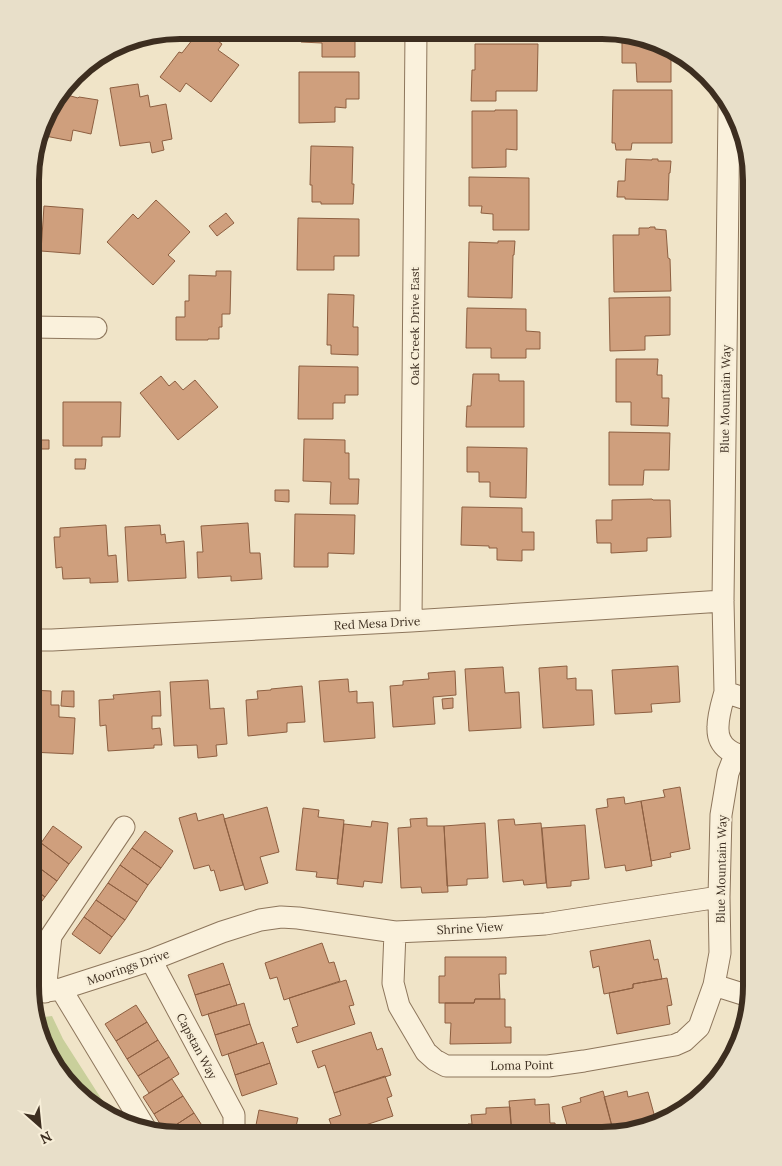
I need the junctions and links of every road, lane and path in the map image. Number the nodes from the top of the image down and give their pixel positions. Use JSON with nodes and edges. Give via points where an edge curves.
{"nodes":[{"id":1,"x":416,"y":39,"type":"edge"},
{"id":2,"x":729,"y":118,"type":"edge"},
{"id":3,"x":39,"y":327,"type":"edge"},
{"id":4,"x":96,"y":328,"type":"dead end"},
{"id":5,"x":723,"y":601,"type":"junction"},
{"id":6,"x":411,"y":621,"type":"junction"},
{"id":7,"x":39,"y":640,"type":"edge"},
{"id":8,"x":725,"y":692,"type":"junction"},
{"id":9,"x":743,"y":698,"type":"edge"},
{"id":10,"x":743,"y":755,"type":"edge"},
{"id":11,"x":743,"y":756,"type":"edge"},
{"id":12,"x":124,"y":827,"type":"dead end"},
{"id":13,"x":720,"y":897,"type":"junction"},
{"id":14,"x":222,"y":932,"type":"joint"},
{"id":15,"x":396,"y":932,"type":"junction"},
{"id":16,"x":151,"y":960,"type":"junction"},
{"id":17,"x":714,"y":985,"type":"junction"},
{"id":18,"x":46,"y":991,"type":"edge"},
{"id":19,"x":743,"y":994,"type":"edge"},
{"id":20,"x":140,"y":1121,"type":"edge"},
{"id":21,"x":234,"y":1127,"type":"edge"}],
"edges":[{"from":1,"to":6,"type":"street","name":"Oak Creek Drive East"},
{"from":2,"to":5,"type":"street","name":"Blue Mountain Way"},
{"from":3,"to":4,"type":"street"},
{"from":5,"to":6,"type":"street","name":"Red Mesa Drive"},
{"from":5,"to":8,"type":"street","name":"Blue Mountain Way"},
{"from":6,"to":7,"type":"street","name":"Red Mesa Drive"},
{"from":8,"to":9,"type":"street"},
{"from":8,"to":10,"type":"street","name":"Blue Mountain Way","via":[[719,737],[727,750]]},
{"from":11,"to":13,"type":"street","name":"Blue Mountain Way","via":[[728,773],[721,815]]},
{"from":12,"to":18,"type":"street","via":[[52,936]]},
{"from":13,"to":15,"type":"street","name":"Shrine View","via":[[545,924]]},
{"from":13,"to":17,"type":"street","name":"Blue Mountain Way","via":[[720,953]]},
{"from":14,"to":15,"type":"street","name":"Shrine View","via":[[281,917]]},
{"from":14,"to":16,"type":"street","name":"Moorings Drive"},
{"from":15,"to":17,"type":"street","name":"Loma Point","via":[[393,983],[399,1006],[426,1052],[446,1066],[548,1066],[675,1045],[699,1027]]},
{"from":16,"to":18,"type":"street","name":"Moorings Drive"},
{"from":16,"to":21,"type":"street","name":"Capstan Way","via":[[234,1115]]},
{"from":17,"to":19,"type":"street"},
{"from":18,"to":20,"type":"street"}]}
